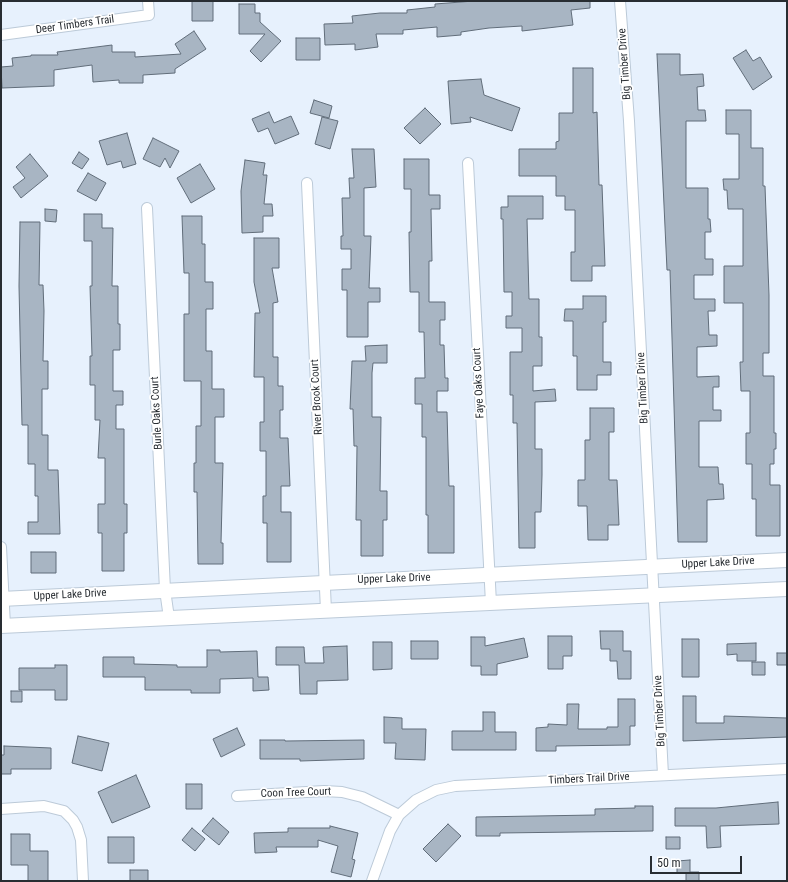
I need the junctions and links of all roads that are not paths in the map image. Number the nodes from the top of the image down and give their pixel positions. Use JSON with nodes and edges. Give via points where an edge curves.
{"nodes":[{"id":1,"x":148,"y":1,"type":"edge"},
{"id":2,"x":620,"y":1,"type":"edge"},
{"id":3,"x":1,"y":35,"type":"edge"},
{"id":4,"x":468,"y":163,"type":"dead end"},
{"id":5,"x":307,"y":183,"type":"dead end"},
{"id":6,"x":147,"y":208,"type":"dead end"},
{"id":7,"x":1,"y":547,"type":"edge"},
{"id":8,"x":787,"y":560,"type":"edge"},
{"id":9,"x":653,"y":566,"type":"junction"},
{"id":10,"x":489,"y":575,"type":"junction"},
{"id":11,"x":325,"y":582,"type":"junction"},
{"id":12,"x":787,"y":589,"type":"edge"},
{"id":13,"x":165,"y":590,"type":"junction"},
{"id":14,"x":654,"y":597,"type":"junction"},
{"id":15,"x":3,"y":598,"type":"edge"},
{"id":16,"x":491,"y":603,"type":"junction"},
{"id":17,"x":326,"y":611,"type":"junction"},
{"id":18,"x":169,"y":618,"type":"junction"},
{"id":19,"x":3,"y":626,"type":"edge"},
{"id":20,"x":787,"y":769,"type":"edge"},
{"id":21,"x":663,"y":775,"type":"junction"},
{"id":22,"x":238,"y":796,"type":"dead end"},
{"id":23,"x":1,"y":809,"type":"edge"},
{"id":24,"x":399,"y":815,"type":"junction"},
{"id":25,"x":83,"y":881,"type":"edge"},
{"id":26,"x":372,"y":881,"type":"edge"}],
"edges":[{"from":1,"to":3,"type":"street","name":"Deer Timbers Trail","via":[[149,15]]},
{"from":2,"to":9,"type":"street","name":"Big Timber Drive"},
{"from":4,"to":10,"type":"street","name":"Faye Oaks Court"},
{"from":5,"to":11,"type":"street","name":"River Brook Court"},
{"from":6,"to":13,"type":"street","name":"Burle Oaks Court"},
{"from":7,"to":15,"type":"street"},
{"from":8,"to":9,"type":"street","name":"Upper Lake Drive"},
{"from":9,"to":10,"type":"street","name":"Upper Lake Drive"},
{"from":9,"to":14,"type":"street","name":"Big Timber Drive"},
{"from":10,"to":11,"type":"street","name":"Upper Lake Drive"},
{"from":10,"to":16,"type":"street","name":"Faye Oaks Court"},
{"from":11,"to":13,"type":"street","name":"Upper Lake Drive"},
{"from":11,"to":17,"type":"street","name":"River Brook Court"},
{"from":12,"to":14,"type":"street"},
{"from":13,"to":15,"type":"street","name":"Upper Lake Drive"},
{"from":13,"to":18,"type":"street","name":"Burle Oaks Court"},
{"from":14,"to":16,"type":"street"},
{"from":14,"to":21,"type":"street","name":"Big Timber Drive"},
{"from":15,"to":19,"type":"street"},
{"from":16,"to":17,"type":"street"},
{"from":17,"to":18,"type":"street"},
{"from":18,"to":19,"type":"street"},
{"from":20,"to":21,"type":"street","name":"Timbers Trail Drive"},
{"from":21,"to":24,"type":"street","name":"Timbers Trail Drive","via":[[455,786],[436,790],[416,800]]},
{"from":22,"to":24,"type":"street","name":"Coon Tree Court","via":[[342,792],[362,797]]},
{"from":23,"to":25,"type":"street","via":[[44,806],[64,811],[73,820],[81,840]]},
{"from":24,"to":26,"type":"street","via":[[390,831]]}]}
